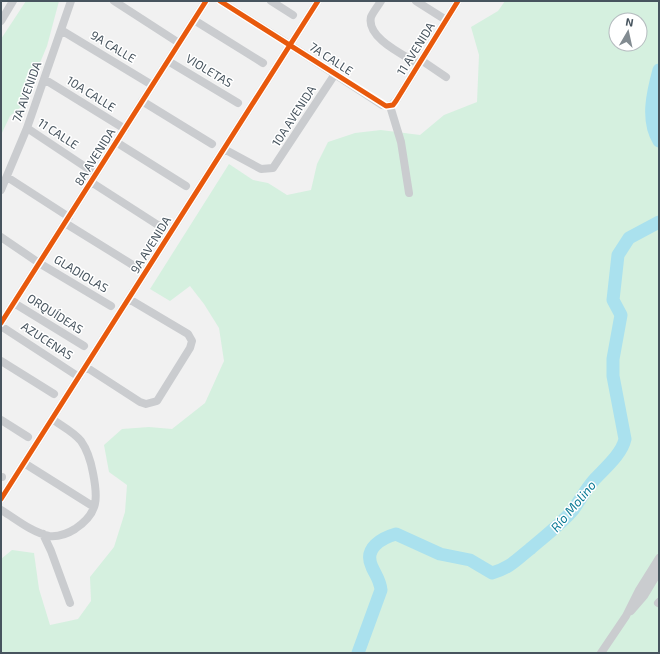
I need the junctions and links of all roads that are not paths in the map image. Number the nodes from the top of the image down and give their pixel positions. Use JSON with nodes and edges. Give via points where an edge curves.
{"nodes":[{"id":1,"x":13,"y":1,"type":"edge"},
{"id":2,"x":71,"y":1,"type":"edge"},
{"id":3,"x":114,"y":1,"type":"edge"},
{"id":4,"x":206,"y":1,"type":"edge"},
{"id":5,"x":220,"y":1,"type":"edge"},
{"id":6,"x":271,"y":1,"type":"edge"},
{"id":7,"x":318,"y":1,"type":"edge"},
{"id":8,"x":381,"y":1,"type":"edge"},
{"id":9,"x":416,"y":1,"type":"edge"},
{"id":10,"x":458,"y":1,"type":"edge"},
{"id":11,"x":293,"y":15,"type":"dead end"},
{"id":12,"x":194,"y":20,"type":"junction"},
{"id":13,"x":446,"y":20,"type":"junction"},
{"id":14,"x":1,"y":21,"type":"edge"},
{"id":15,"x":61,"y":30,"type":"junction"},
{"id":16,"x":179,"y":43,"type":"junction"},
{"id":17,"x":290,"y":45,"type":"junction"},
{"id":18,"x":168,"y":60,"type":"junction"},
{"id":19,"x":420,"y":62,"type":"junction"},
{"id":20,"x":263,"y":63,"type":"dead end"},
{"id":21,"x":335,"y":74,"type":"junction"},
{"id":22,"x":446,"y":78,"type":"dead end"},
{"id":23,"x":44,"y":79,"type":"junction"},
{"id":24,"x":152,"y":85,"type":"junction"},
{"id":25,"x":142,"y":101,"type":"junction"},
{"id":26,"x":238,"y":103,"type":"dead end"},
{"id":27,"x":390,"y":106,"type":"junction"},
{"id":28,"x":27,"y":128,"type":"junction"},
{"id":29,"x":125,"y":129,"type":"junction"},
{"id":30,"x":116,"y":142,"type":"junction"},
{"id":31,"x":212,"y":144,"type":"dead end"},
{"id":32,"x":224,"y":149,"type":"junction"},
{"id":33,"x":96,"y":174,"type":"junction"},
{"id":34,"x":7,"y":177,"type":"junction"},
{"id":35,"x":91,"y":182,"type":"junction"},
{"id":36,"x":186,"y":186,"type":"dead end"},
{"id":37,"x":1,"y":190,"type":"edge"},
{"id":38,"x":409,"y":193,"type":"dead end"},
{"id":39,"x":67,"y":220,"type":"junction"},
{"id":40,"x":161,"y":227,"type":"dead end"},
{"id":41,"x":1,"y":237,"type":"edge"},
{"id":42,"x":38,"y":263,"type":"junction"},
{"id":43,"x":136,"y":267,"type":"dead end"},
{"id":44,"x":129,"y":299,"type":"junction"},
{"id":45,"x":14,"y":303,"type":"junction"},
{"id":46,"x":111,"y":306,"type":"dead end"},
{"id":47,"x":1,"y":325,"type":"edge"},
{"id":48,"x":84,"y":346,"type":"dead end"},
{"id":49,"x":1,"y":361,"type":"edge"},
{"id":50,"x":86,"y":367,"type":"junction"},
{"id":51,"x":79,"y":377,"type":"junction"},
{"id":52,"x":54,"y":394,"type":"dead end"},
{"id":53,"x":52,"y":419,"type":"junction"},
{"id":54,"x":1,"y":420,"type":"edge"},
{"id":55,"x":28,"y":437,"type":"dead end"},
{"id":56,"x":24,"y":463,"type":"junction"},
{"id":57,"x":1,"y":499,"type":"edge"},
{"id":58,"x":94,"y":507,"type":"junction"},
{"id":59,"x":1,"y":510,"type":"edge"},
{"id":60,"x":43,"y":534,"type":"junction"},
{"id":61,"x":659,"y":558,"type":"edge"},
{"id":62,"x":659,"y":571,"type":"edge"},
{"id":63,"x":70,"y":603,"type":"dead end"},
{"id":64,"x":626,"y":616,"type":"junction"},
{"id":65,"x":601,"y":653,"type":"edge"}],
"edges":[{"from":1,"to":14,"type":"street"},
{"from":2,"to":15,"type":"street","name":"7A AVENIDA"},
{"from":3,"to":16,"type":"street"},
{"from":4,"to":12,"type":"street","name":"8A AVENIDA"},
{"from":5,"to":17,"type":"street","name":"7A CALLE"},
{"from":6,"to":11,"type":"street"},
{"from":7,"to":17,"type":"street","name":"9A AVENIDA"},
{"from":8,"to":19,"type":"street","via":[[372,16],[372,28],[380,40]]},
{"from":9,"to":13,"type":"street"},
{"from":10,"to":13,"type":"street","name":"11 AVENIDA"},
{"from":12,"to":16,"type":"street","name":"8A AVENIDA"},
{"from":12,"to":20,"type":"street"},
{"from":13,"to":19,"type":"street","name":"11 AVENIDA"},
{"from":15,"to":23,"type":"street","name":"7A AVENIDA"},
{"from":15,"to":24,"type":"street","name":"9A CALLE"},
{"from":16,"to":18,"type":"street","name":"8A AVENIDA"},
{"from":17,"to":21,"type":"street","name":"7A CALLE"},
{"from":17,"to":32,"type":"street","name":"9A AVENIDA"},
{"from":18,"to":24,"type":"street","name":"8A AVENIDA"},
{"from":18,"to":26,"type":"street","name":"VIOLETAS"},
{"from":19,"to":22,"type":"street"},
{"from":19,"to":27,"type":"street","name":"11 AVENIDA","via":[[396,102]]},
{"from":21,"to":27,"type":"street","name":"7A CALLE","via":[[382,105]]},
{"from":21,"to":32,"type":"street","name":"10A AVENIDA","via":[[276,166],[270,170],[261,169]]},
{"from":23,"to":28,"type":"street","name":"7A AVENIDA"},
{"from":23,"to":29,"type":"street","name":"10A CALLE"},
{"from":24,"to":25,"type":"street","name":"8A AVENIDA"},
{"from":25,"to":29,"type":"street","name":"8A AVENIDA"},
{"from":25,"to":31,"type":"street"},
{"from":27,"to":38,"type":"street","via":[[400,142]]},
{"from":28,"to":33,"type":"street","name":"11 CALLE"},
{"from":28,"to":34,"type":"street","name":"7A AVENIDA"},
{"from":29,"to":30,"type":"street","name":"8A AVENIDA"},
{"from":30,"to":33,"type":"street","name":"8A AVENIDA"},
{"from":30,"to":36,"type":"street"},
{"from":32,"to":44,"type":"street","name":"9A AVENIDA"},
{"from":33,"to":35,"type":"street","name":"8A AVENIDA"},
{"from":34,"to":37,"type":"street","name":"7A AVENIDA"},
{"from":34,"to":39,"type":"street"},
{"from":35,"to":39,"type":"street","name":"8A AVENIDA"},
{"from":35,"to":40,"type":"street"},
{"from":39,"to":42,"type":"street","name":"8A AVENIDA"},
{"from":39,"to":43,"type":"street"},
{"from":41,"to":42,"type":"street","name":"GLADIOLAS"},
{"from":42,"to":45,"type":"street","name":"8A AVENIDA"},
{"from":42,"to":46,"type":"street","name":"GLADIOLAS"},
{"from":44,"to":50,"type":"street","name":"9A AVENIDA"},
{"from":44,"to":50,"type":"street","via":[[188,334],[192,341],[157,401],[146,404]]},
{"from":45,"to":47,"type":"street","name":"8A AVENIDA"},
{"from":45,"to":48,"type":"street","name":"ORQUÍDEAS"},
{"from":47,"to":51,"type":"street","name":"AZUCENAS"},
{"from":49,"to":52,"type":"street"},
{"from":50,"to":51,"type":"street","name":"9A AVENIDA"},
{"from":51,"to":53,"type":"street","name":"9A AVENIDA"},
{"from":53,"to":56,"type":"street","name":"9A AVENIDA"},
{"from":53,"to":58,"type":"street","via":[[78,438],[85,448],[91,464],[97,497]]},
{"from":54,"to":55,"type":"street"},
{"from":56,"to":57,"type":"street","name":"9A AVENIDA"},
{"from":56,"to":58,"type":"street"},
{"from":58,"to":60,"type":"street","via":[[83,523],[66,534]]},
{"from":59,"to":60,"type":"street"},
{"from":60,"to":63,"type":"street"},
{"from":61,"to":64,"type":"street"},
{"from":62,"to":64,"type":"street","via":[[637,605]]},
{"from":64,"to":65,"type":"street"}]}
